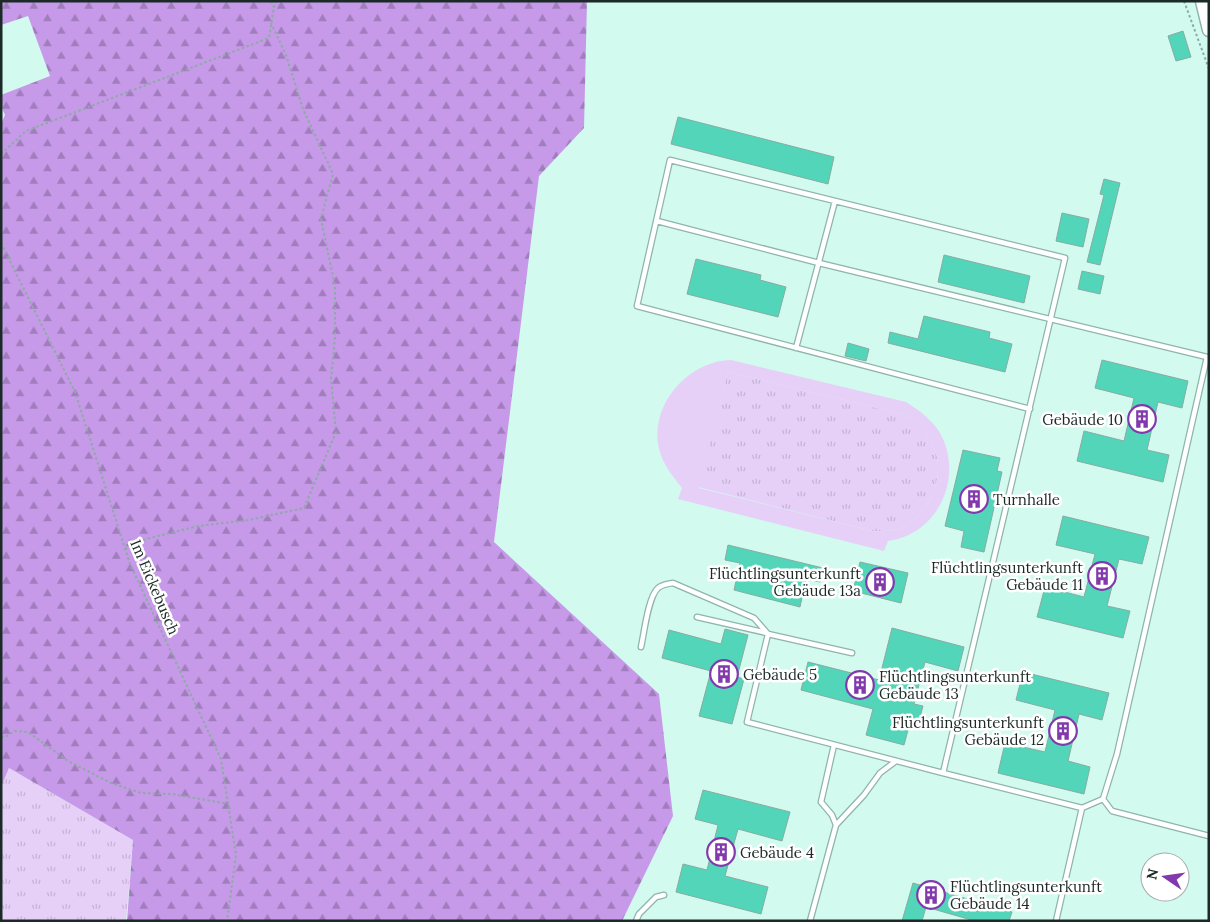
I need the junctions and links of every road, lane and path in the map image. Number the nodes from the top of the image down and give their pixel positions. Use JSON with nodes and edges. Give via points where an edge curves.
{"nodes":[{"id":1,"x":271,"y":1,"type":"edge"},
{"id":2,"x":275,"y":1,"type":"edge"},
{"id":3,"x":1184,"y":1,"type":"edge"},
{"id":4,"x":1202,"y":1,"type":"edge"},
{"id":5,"x":274,"y":7,"type":"junction"},
{"id":6,"x":271,"y":24,"type":"junction"},
{"id":7,"x":1209,"y":30,"type":"edge"},
{"id":8,"x":1209,"y":69,"type":"edge"},
{"id":9,"x":1,"y":154,"type":"edge"},
{"id":10,"x":835,"y":201,"type":"junction"},
{"id":11,"x":657,"y":221,"type":"junction"},
{"id":12,"x":1,"y":243,"type":"edge"},
{"id":13,"x":819,"y":263,"type":"junction"},
{"id":14,"x":1051,"y":319,"type":"junction"},
{"id":15,"x":796,"y":348,"type":"junction"},
{"id":16,"x":1208,"y":357,"type":"edge"},
{"id":17,"x":1030,"y":409,"type":"junction"},
{"id":18,"x":126,"y":549,"type":"junction"},
{"id":19,"x":697,"y":617,"type":"dead end"},
{"id":20,"x":768,"y":634,"type":"junction"},
{"id":21,"x":641,"y":647,"type":"dead end"},
{"id":22,"x":852,"y":653,"type":"dead end"},
{"id":23,"x":3,"y":737,"type":"edge"},
{"id":24,"x":834,"y":744,"type":"junction"},
{"id":25,"x":896,"y":761,"type":"junction"},
{"id":26,"x":943,"y":773,"type":"junction"},
{"id":27,"x":1103,"y":799,"type":"junction"},
{"id":28,"x":229,"y":804,"type":"junction"},
{"id":29,"x":1082,"y":808,"type":"junction"},
{"id":30,"x":836,"y":826,"type":"junction"},
{"id":31,"x":1209,"y":836,"type":"edge"},
{"id":32,"x":664,"y":896,"type":"dead end"},
{"id":33,"x":227,"y":921,"type":"edge"},
{"id":34,"x":636,"y":921,"type":"edge"},
{"id":35,"x":810,"y":921,"type":"edge"},
{"id":36,"x":1056,"y":921,"type":"edge"}],
"edges":[{"from":1,"to":5,"type":"path"},
{"from":2,"to":5,"type":"path"},
{"from":3,"to":8,"type":"path"},
{"from":4,"to":7,"type":"street"},
{"from":5,"to":6,"type":"path"},
{"from":6,"to":9,"type":"path","via":[[269,38],[26,131]]},
{"from":6,"to":18,"type":"path","via":[[286,55],[303,110],[333,174],[321,218],[335,286],[331,379],[336,432],[304,508],[249,520],[198,526],[146,539]]},
{"from":10,"to":11,"type":"lane","via":[[670,160]]},
{"from":10,"to":13,"type":"lane"},
{"from":10,"to":14,"type":"lane","via":[[1065,258]]},
{"from":11,"to":13,"type":"lane"},
{"from":11,"to":15,"type":"lane","via":[[637,306]]},
{"from":12,"to":18,"type":"path","name":"Im Eickebusch","via":[[75,392]]},
{"from":13,"to":14,"type":"lane"},
{"from":13,"to":15,"type":"lane"},
{"from":14,"to":16,"type":"lane"},
{"from":14,"to":17,"type":"lane"},
{"from":15,"to":17,"type":"lane"},
{"from":16,"to":27,"type":"lane","via":[[1117,754]]},
{"from":17,"to":26,"type":"lane"},
{"from":18,"to":28,"type":"path","name":"Im Eickebusch","via":[[130,564],[221,758]]},
{"from":19,"to":20,"type":"lane"},
{"from":20,"to":21,"type":"lane","via":[[754,618],[673,583],[664,584],[656,590]]},
{"from":20,"to":22,"type":"lane"},
{"from":20,"to":24,"type":"lane","via":[[747,722]]},
{"from":23,"to":28,"type":"path","via":[[15,731],[28,732],[68,761],[110,783],[141,793],[172,794]]},
{"from":24,"to":25,"type":"lane"},
{"from":24,"to":30,"type":"lane","via":[[821,802]]},
{"from":25,"to":26,"type":"lane"},
{"from":25,"to":30,"type":"lane","via":[[880,773]]},
{"from":26,"to":29,"type":"lane"},
{"from":27,"to":29,"type":"lane"},
{"from":27,"to":31,"type":"lane","via":[[1112,811]]},
{"from":28,"to":33,"type":"path","name":"Im Eickebusch","via":[[236,855]]},
{"from":29,"to":36,"type":"lane"},
{"from":30,"to":35,"type":"lane"},
{"from":32,"to":34,"type":"lane","via":[[656,897]]}]}
